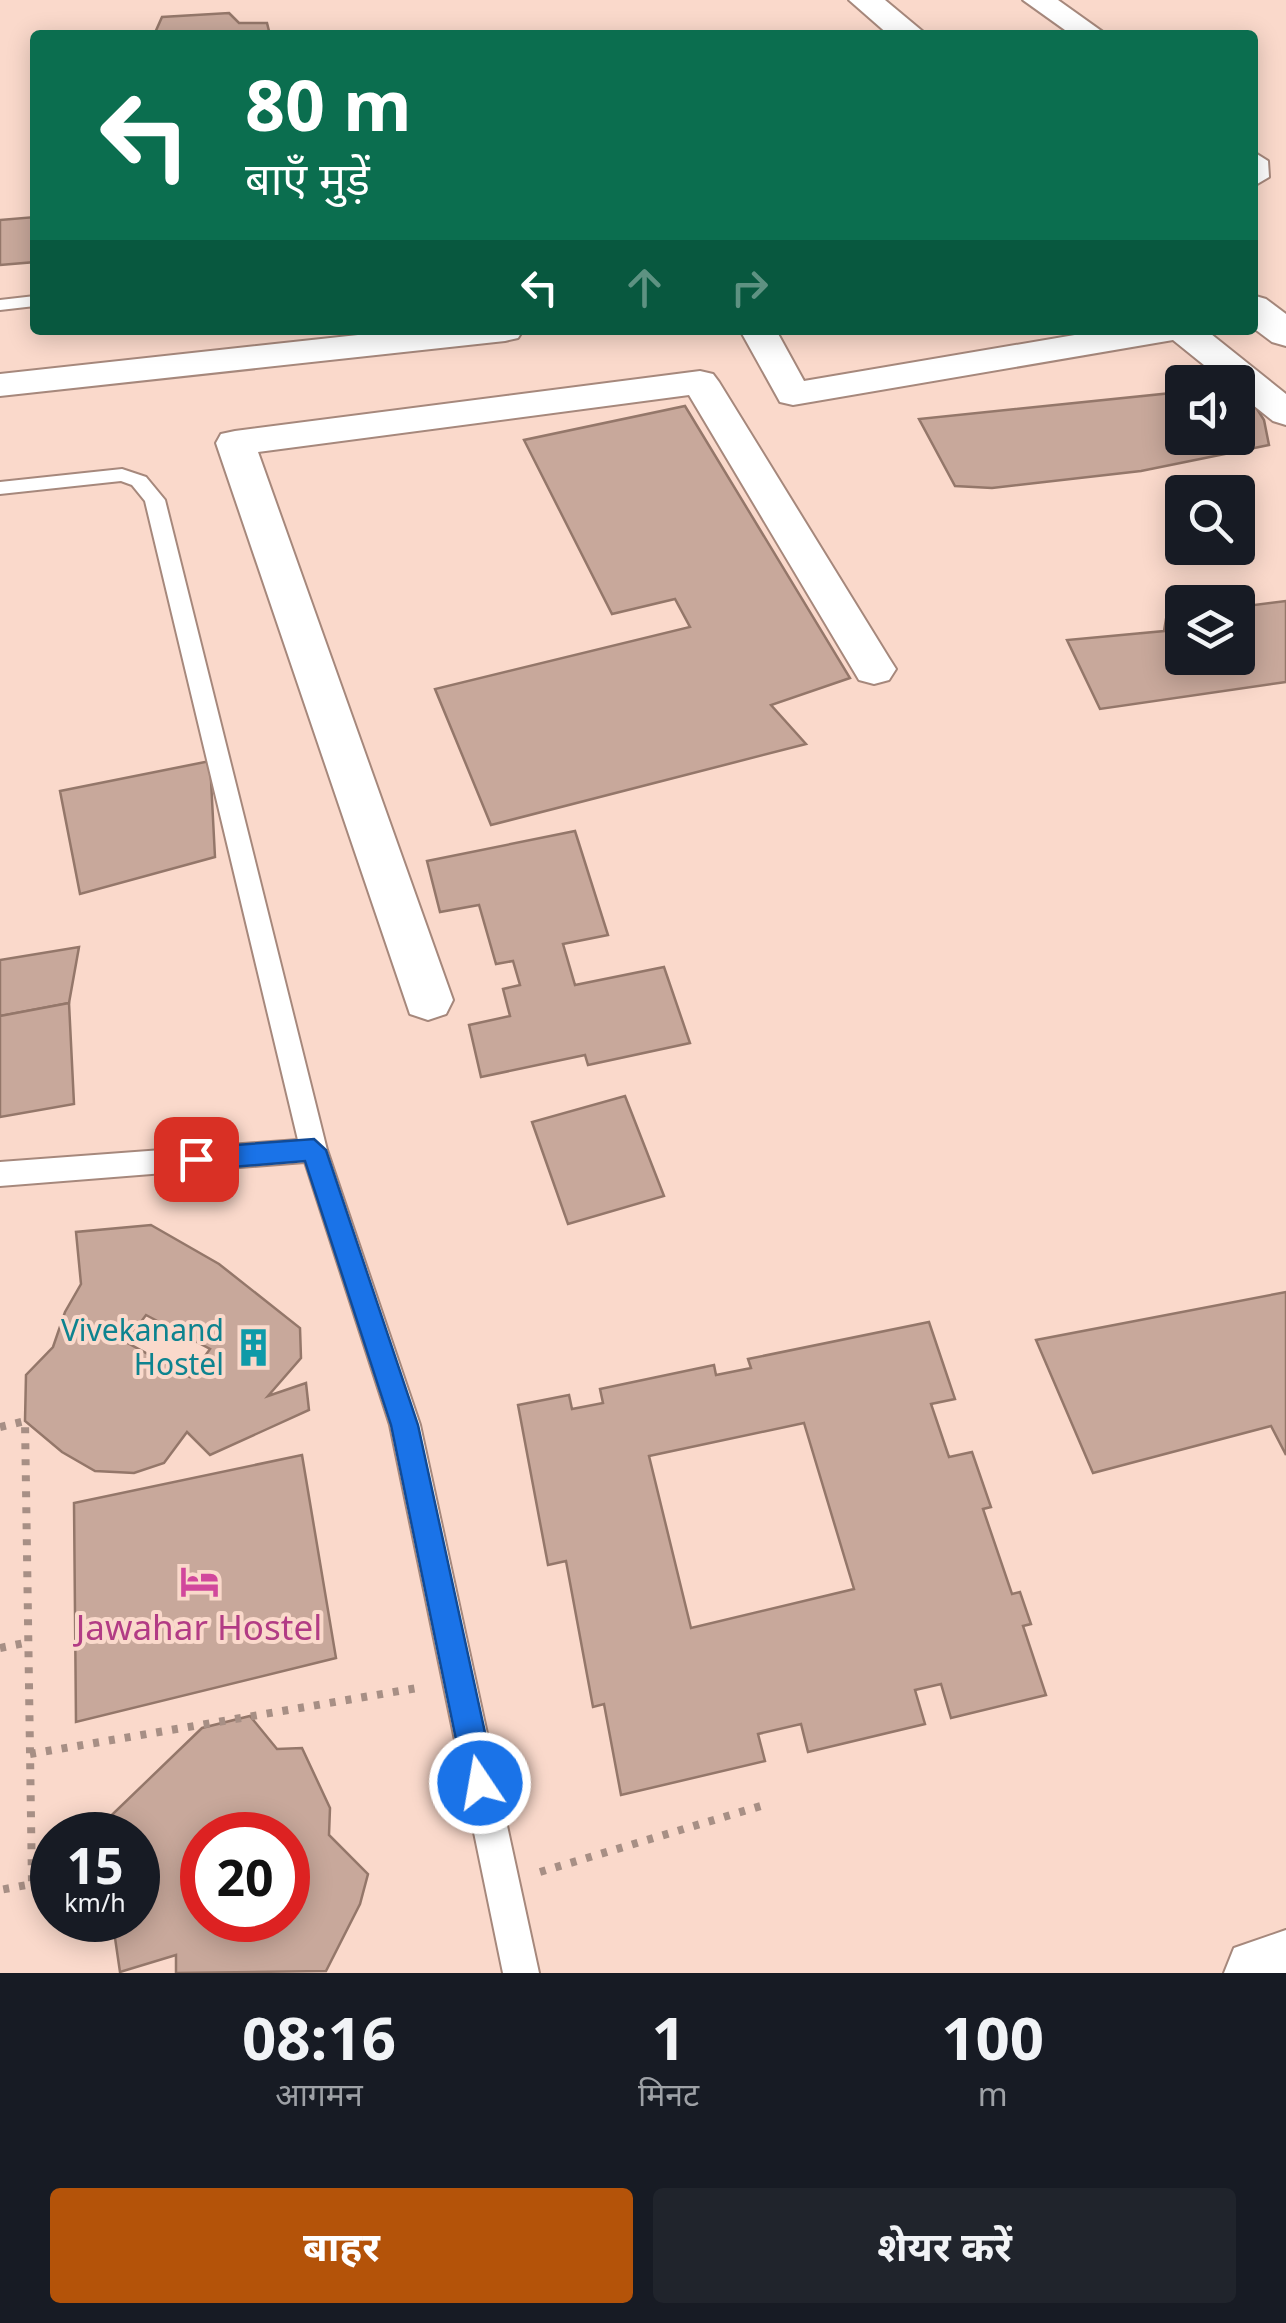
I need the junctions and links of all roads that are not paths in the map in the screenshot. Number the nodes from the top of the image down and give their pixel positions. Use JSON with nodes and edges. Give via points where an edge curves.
{"nodes":[{"id":1,"x":865,"y":0,"type":"edge"},
{"id":2,"x":1038,"y":0,"type":"edge"},
{"id":3,"x":904,"y":30,"type":"edge"},
{"id":4,"x":1084,"y":30,"type":"edge"},
{"id":5,"x":30,"y":302,"type":"edge"},
{"id":6,"x":0,"y":305,"type":"edge"},
{"id":7,"x":1258,"y":312,"type":"edge"},
{"id":8,"x":1286,"y":334,"type":"edge"},
{"id":9,"x":462,"y":335,"type":"edge"},
{"id":10,"x":761,"y":335,"type":"edge"},
{"id":11,"x":1140,"y":335,"type":"edge"},
{"id":12,"x":1189,"y":335,"type":"edge"},
{"id":13,"x":423,"y":340,"type":"junction"},
{"id":14,"x":0,"y":385,"type":"edge"},
{"id":15,"x":1286,"y":413,"type":"edge"},
{"id":16,"x":448,"y":415,"type":"junction"},
{"id":17,"x":0,"y":488,"type":"edge"},
{"id":18,"x":874,"y":669,"type":"dead end"},
{"id":19,"x":428,"y":1000,"type":"dead end"},
{"id":20,"x":314,"y":1150,"type":"junction"},
{"id":21,"x":0,"y":1174,"type":"edge"},
{"id":22,"x":1286,"y":1965,"type":"edge"},
{"id":23,"x":521,"y":1973,"type":"edge"},
{"id":24,"x":1259,"y":1973,"type":"edge"}],
"edges":[{"from":1,"to":3,"type":"street"},
{"from":2,"to":4,"type":"street"},
{"from":5,"to":6,"type":"lane"},
{"from":7,"to":8,"type":"street"},
{"from":9,"to":13,"type":"street"},
{"from":10,"to":11,"type":"street","via":[[794,394]]},
{"from":12,"to":15,"type":"street"},
{"from":13,"to":14,"type":"street"},
{"from":13,"to":16,"type":"street"},
{"from":16,"to":18,"type":"street","via":[[700,382]]},
{"from":16,"to":19,"type":"street","via":[[235,443]]},
{"from":17,"to":20,"type":"lane","via":[[122,475],[140,481],[156,500]]},
{"from":20,"to":21,"type":"lane"},
{"from":20,"to":23,"type":"lane","via":[[404,1425]]},
{"from":22,"to":24,"type":"street"}]}
